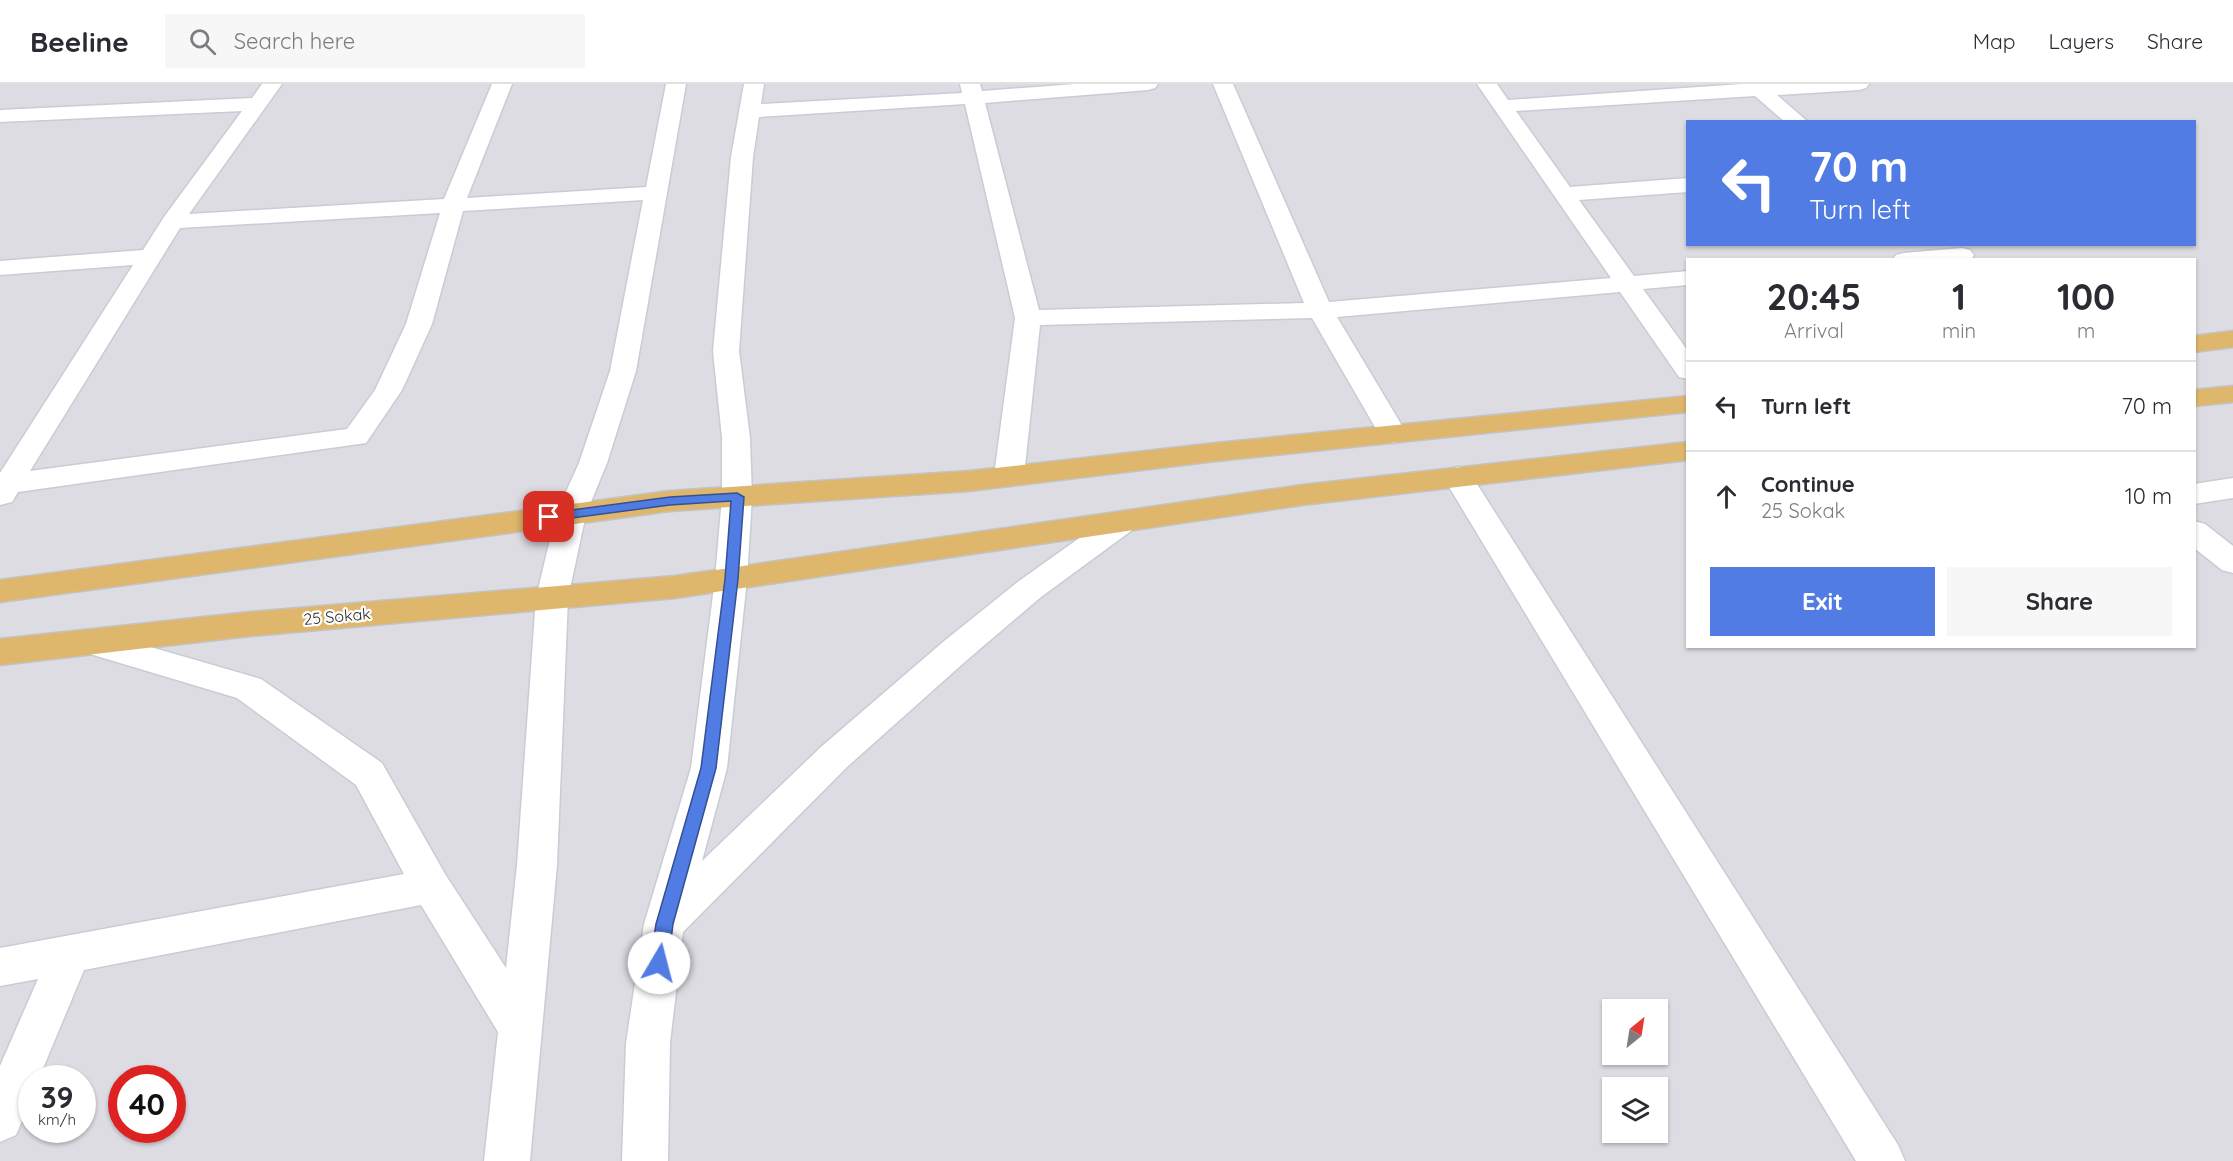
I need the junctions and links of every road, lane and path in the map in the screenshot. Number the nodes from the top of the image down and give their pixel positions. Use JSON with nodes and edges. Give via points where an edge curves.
{"nodes":[{"id":1,"x":272,"y":84,"type":"edge"},
{"id":2,"x":502,"y":84,"type":"edge"},
{"id":3,"x":676,"y":84,"type":"edge"},
{"id":4,"x":754,"y":84,"type":"edge"},
{"id":5,"x":1148,"y":84,"type":"edge"},
{"id":6,"x":1223,"y":84,"type":"edge"},
{"id":7,"x":1487,"y":84,"type":"edge"},
{"id":8,"x":1859,"y":84,"type":"edge"},
{"id":9,"x":1756,"y":87,"type":"edge"},
{"id":10,"x":972,"y":91,"type":"edge"},
{"id":11,"x":256,"y":104,"type":"junction"},
{"id":12,"x":1503,"y":106,"type":"junction"},
{"id":13,"x":750,"y":111,"type":"junction"},
{"id":14,"x":0,"y":116,"type":"edge"},
{"id":15,"x":1796,"y":120,"type":"edge"},
{"id":16,"x":1686,"y":185,"type":"edge"},
{"id":17,"x":657,"y":193,"type":"junction"},
{"id":18,"x":1565,"y":194,"type":"junction"},
{"id":19,"x":454,"y":203,"type":"junction"},
{"id":20,"x":172,"y":222,"type":"junction"},
{"id":21,"x":1960,"y":253,"type":"edge"},
{"id":22,"x":151,"y":256,"type":"junction"},
{"id":23,"x":1920,"y":258,"type":"edge"},
{"id":24,"x":0,"y":268,"type":"edge"},
{"id":25,"x":1686,"y":278,"type":"edge"},
{"id":26,"x":1628,"y":283,"type":"junction"},
{"id":27,"x":1320,"y":310,"type":"junction"},
{"id":28,"x":1028,"y":318,"type":"junction"},
{"id":29,"x":2233,"y":339,"type":"edge"},
{"id":30,"x":2196,"y":344,"type":"edge"},
{"id":31,"x":1686,"y":368,"type":"edge"},
{"id":32,"x":2233,"y":394,"type":"edge"},
{"id":33,"x":2196,"y":398,"type":"edge"},
{"id":34,"x":1686,"y":404,"type":"edge"},
{"id":35,"x":1393,"y":434,"type":"junction"},
{"id":36,"x":1686,"y":451,"type":"edge"},
{"id":37,"x":1009,"y":476,"type":"junction"},
{"id":38,"x":1458,"y":477,"type":"junction"},
{"id":39,"x":2233,"y":488,"type":"edge"},
{"id":40,"x":3,"y":489,"type":"edge"},
{"id":41,"x":2196,"y":494,"type":"edge"},
{"id":42,"x":737,"y":497,"type":"junction"},
{"id":43,"x":571,"y":514,"type":"junction"},
{"id":44,"x":1124,"y":521,"type":"junction"},
{"id":45,"x":2196,"y":533,"type":"edge"},
{"id":46,"x":2233,"y":562,"type":"edge"},
{"id":47,"x":731,"y":579,"type":"junction"},
{"id":48,"x":0,"y":591,"type":"edge"},
{"id":49,"x":552,"y":598,"type":"junction"},
{"id":50,"x":92,"y":642,"type":"junction"},
{"id":51,"x":0,"y":652,"type":"edge"},
{"id":52,"x":431,"y":886,"type":"junction"},
{"id":53,"x":664,"y":924,"type":"junction"},
{"id":54,"x":70,"y":954,"type":"junction"},
{"id":55,"x":0,"y":967,"type":"edge"},
{"id":56,"x":520,"y":1028,"type":"junction"},
{"id":57,"x":0,"y":1119,"type":"edge"},
{"id":58,"x":507,"y":1161,"type":"edge"},
{"id":59,"x":645,"y":1161,"type":"edge"},
{"id":60,"x":1882,"y":1161,"type":"edge"}],
"edges":[{"from":1,"to":11,"type":"street"},
{"from":2,"to":19,"type":"street"},
{"from":3,"to":17,"type":"street"},
{"from":4,"to":13,"type":"street"},
{"from":5,"to":10,"type":"street"},
{"from":6,"to":27,"type":"street"},
{"from":7,"to":12,"type":"street"},
{"from":8,"to":9,"type":"street"},
{"from":9,"to":12,"type":"street"},
{"from":9,"to":15,"type":"street"},
{"from":10,"to":13,"type":"street"},
{"from":10,"to":28,"type":"street"},
{"from":11,"to":14,"type":"street"},
{"from":11,"to":20,"type":"street"},
{"from":12,"to":18,"type":"street"},
{"from":13,"to":42,"type":"street","via":[[742,158],[726,351],[736,438]]},
{"from":16,"to":18,"type":"street"},
{"from":17,"to":19,"type":"street"},
{"from":17,"to":43,"type":"street","via":[[623,371],[593,463]]},
{"from":18,"to":26,"type":"street"},
{"from":19,"to":20,"type":"street"},
{"from":19,"to":40,"type":"street","via":[[419,324],[388,390],[356,437]]},
{"from":20,"to":22,"type":"street"},
{"from":21,"to":23,"type":"street"},
{"from":22,"to":24,"type":"street"},
{"from":22,"to":40,"type":"street"},
{"from":25,"to":26,"type":"street"},
{"from":26,"to":27,"type":"street"},
{"from":26,"to":31,"type":"street"},
{"from":27,"to":28,"type":"street"},
{"from":27,"to":35,"type":"street"},
{"from":28,"to":37,"type":"street"},
{"from":29,"to":30,"type":"main road"},
{"from":32,"to":33,"type":"main road"},
{"from":34,"to":35,"type":"main road"},
{"from":35,"to":37,"type":"main road"},
{"from":36,"to":38,"type":"main road","name":"25 Sokak"},
{"from":37,"to":42,"type":"main road"},
{"from":38,"to":44,"type":"main road","name":"25 Sokak"},
{"from":38,"to":60,"type":"street"},
{"from":39,"to":41,"type":"street"},
{"from":42,"to":43,"type":"main road"},
{"from":42,"to":47,"type":"street"},
{"from":43,"to":48,"type":"main road"},
{"from":43,"to":49,"type":"street"},
{"from":44,"to":47,"type":"main road","name":"25 Sokak"},
{"from":44,"to":53,"type":"street","via":[[1030,589],[834,757]]},
{"from":45,"to":46,"type":"street"},
{"from":47,"to":49,"type":"main road","name":"25 Sokak"},
{"from":47,"to":53,"type":"street","via":[[709,768]]},
{"from":49,"to":50,"type":"main road","name":"25 Sokak"},
{"from":49,"to":56,"type":"street","via":[[537,865]]},
{"from":50,"to":51,"type":"main road","name":"25 Sokak"},
{"from":50,"to":52,"type":"street","via":[[249,687],[303,724],[369,774]]},
{"from":52,"to":54,"type":"street"},
{"from":52,"to":56,"type":"street"},
{"from":53,"to":59,"type":"street","via":[[648,1043]]},
{"from":54,"to":55,"type":"street"},
{"from":54,"to":57,"type":"street"},
{"from":56,"to":58,"type":"street"}]}
